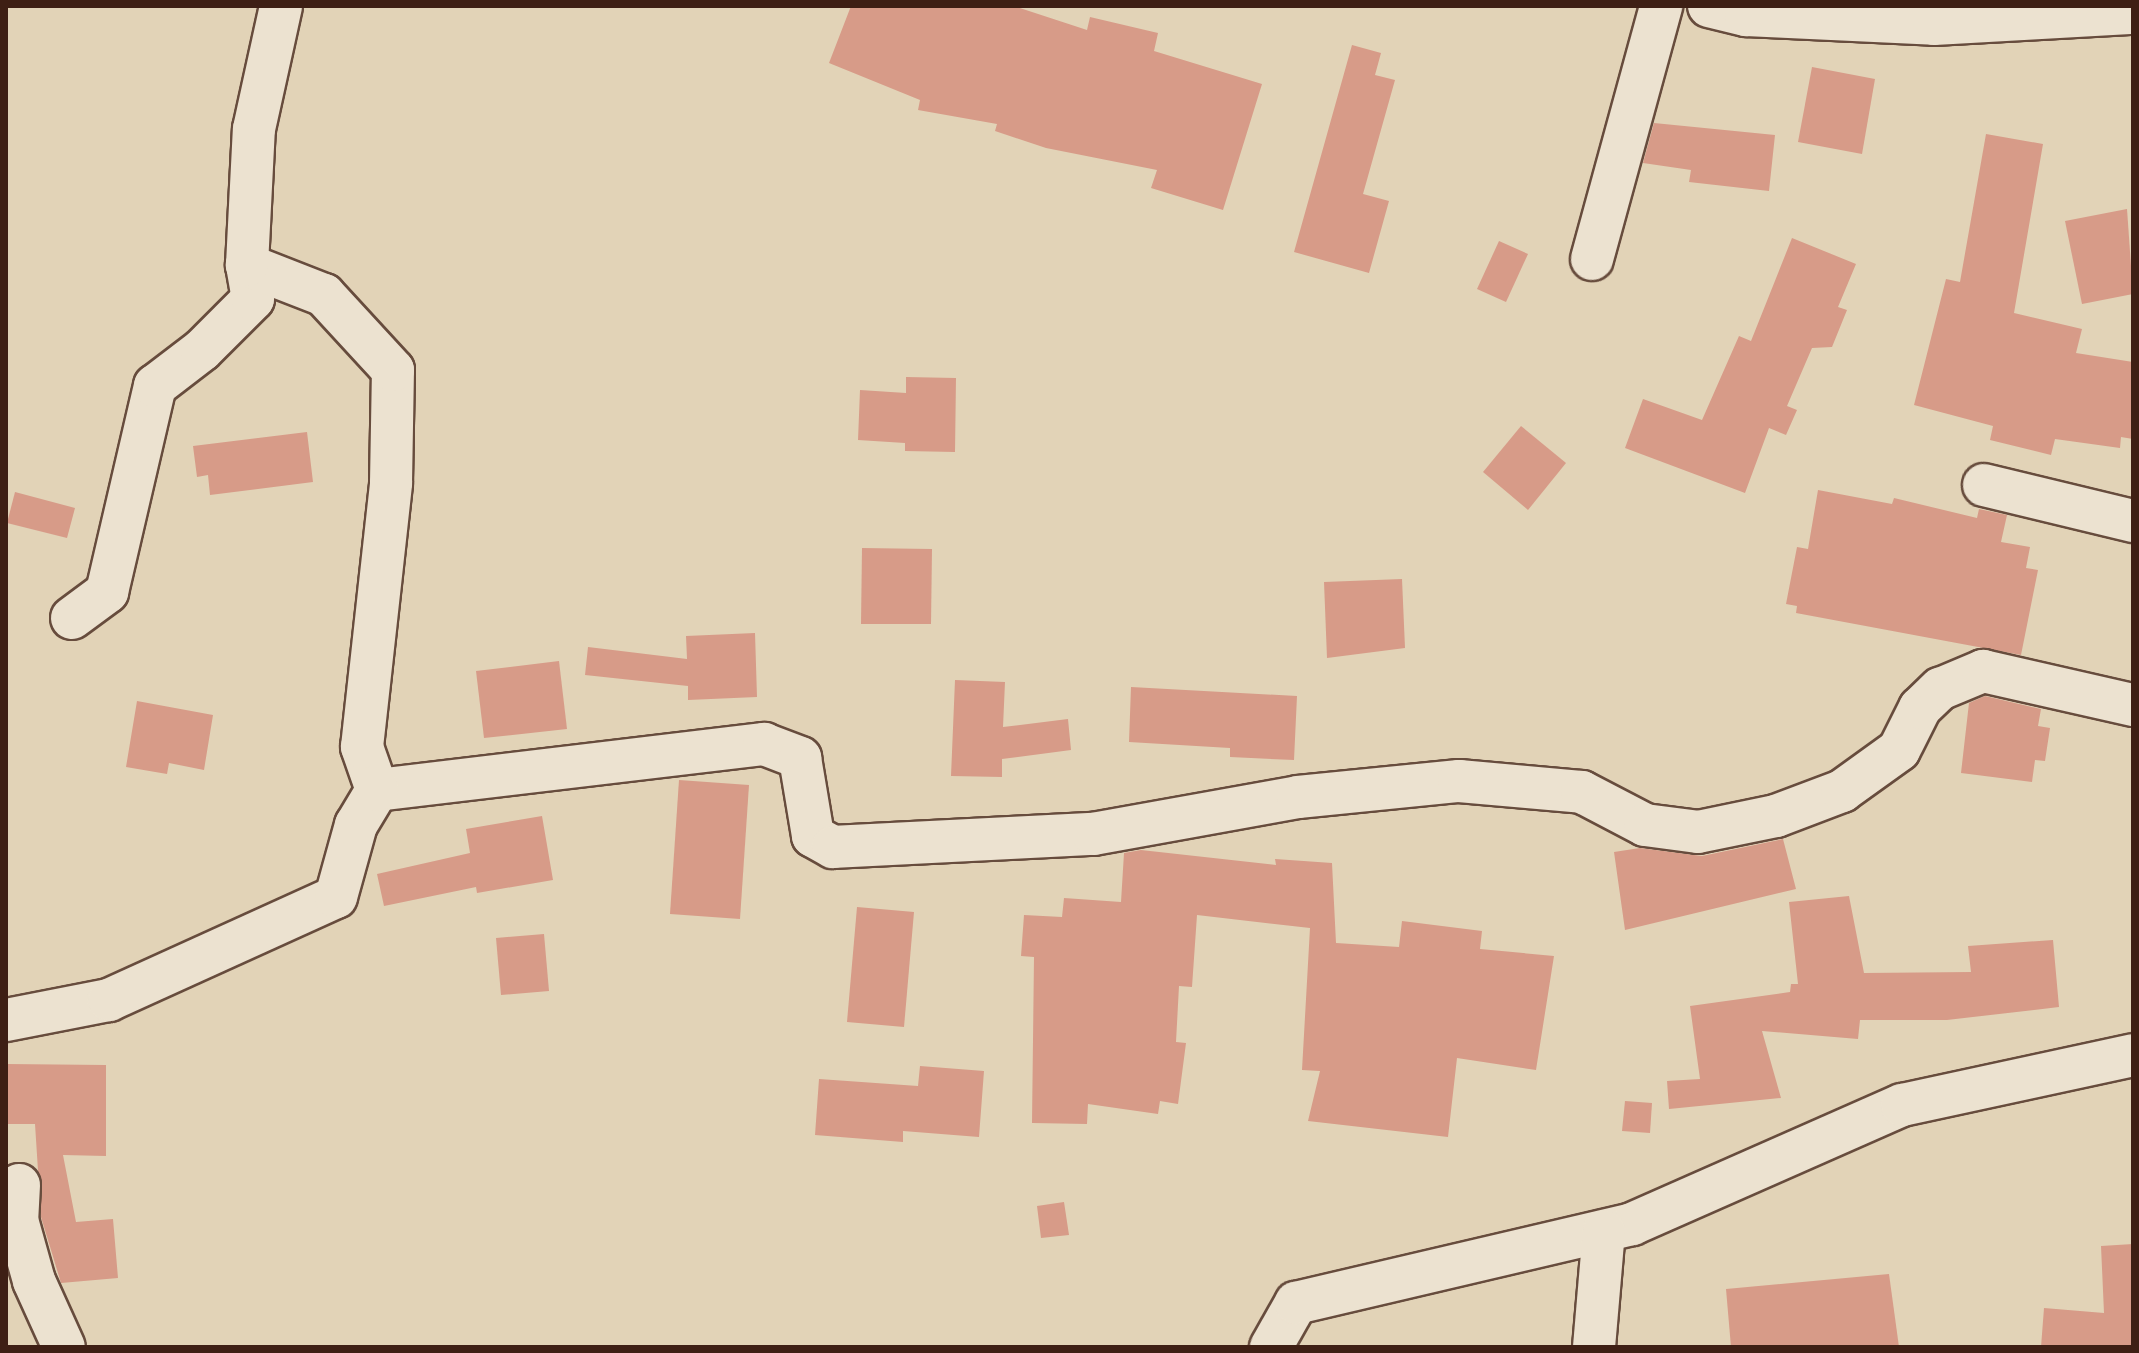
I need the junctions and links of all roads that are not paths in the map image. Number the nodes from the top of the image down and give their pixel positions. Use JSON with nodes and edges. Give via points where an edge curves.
{"nodes":[{"id":1,"x":281,"y":6,"type":"edge"},
{"id":2,"x":1661,"y":6,"type":"edge"},
{"id":3,"x":1709,"y":6,"type":"edge"},
{"id":4,"x":2130,"y":16,"type":"edge"},
{"id":5,"x":1592,"y":259,"type":"dead end"},
{"id":6,"x":247,"y":265,"type":"junction"},
{"id":7,"x":1984,"y":485,"type":"dead end"},
{"id":8,"x":2133,"y":521,"type":"edge"},
{"id":9,"x":72,"y":618,"type":"dead end"},
{"id":10,"x":2133,"y":705,"type":"edge"},
{"id":11,"x":377,"y":790,"type":"junction"},
{"id":12,"x":6,"y":1020,"type":"edge"},
{"id":13,"x":2133,"y":1055,"type":"edge"},
{"id":14,"x":19,"y":1185,"type":"dead end"},
{"id":15,"x":1604,"y":1231,"type":"junction"},
{"id":16,"x":64,"y":1347,"type":"edge"},
{"id":17,"x":1271,"y":1347,"type":"edge"},
{"id":18,"x":1594,"y":1347,"type":"edge"}],
"edges":[{"from":1,"to":6,"type":"street","via":[[254,129]]},
{"from":2,"to":5,"type":"street"},
{"from":3,"to":4,"type":"street","via":[[1746,15],[1934,24]]},
{"from":6,"to":9,"type":"street","via":[[253,299],[202,350],[155,386],[107,592]]},
{"from":6,"to":11,"type":"street","via":[[324,295],[393,370],[391,483],[362,747]]},
{"from":7,"to":8,"type":"street"},
{"from":10,"to":11,"type":"street","via":[[1983,671],[1940,689],[1920,708],[1899,750],[1842,791],[1776,816],[1698,832],[1645,825],[1582,792],[1459,781],[1298,797],[1093,834],[833,847],[813,836],[800,758],[764,744]]},
{"from":11,"to":12,"type":"street","via":[[356,825],[336,897],[109,1000]]},
{"from":13,"to":15,"type":"street","via":[[1902,1105]]},
{"from":14,"to":16,"type":"street","via":[[17,1220]]},
{"from":15,"to":17,"type":"street","via":[[1296,1303]]},
{"from":15,"to":18,"type":"street"}]}
